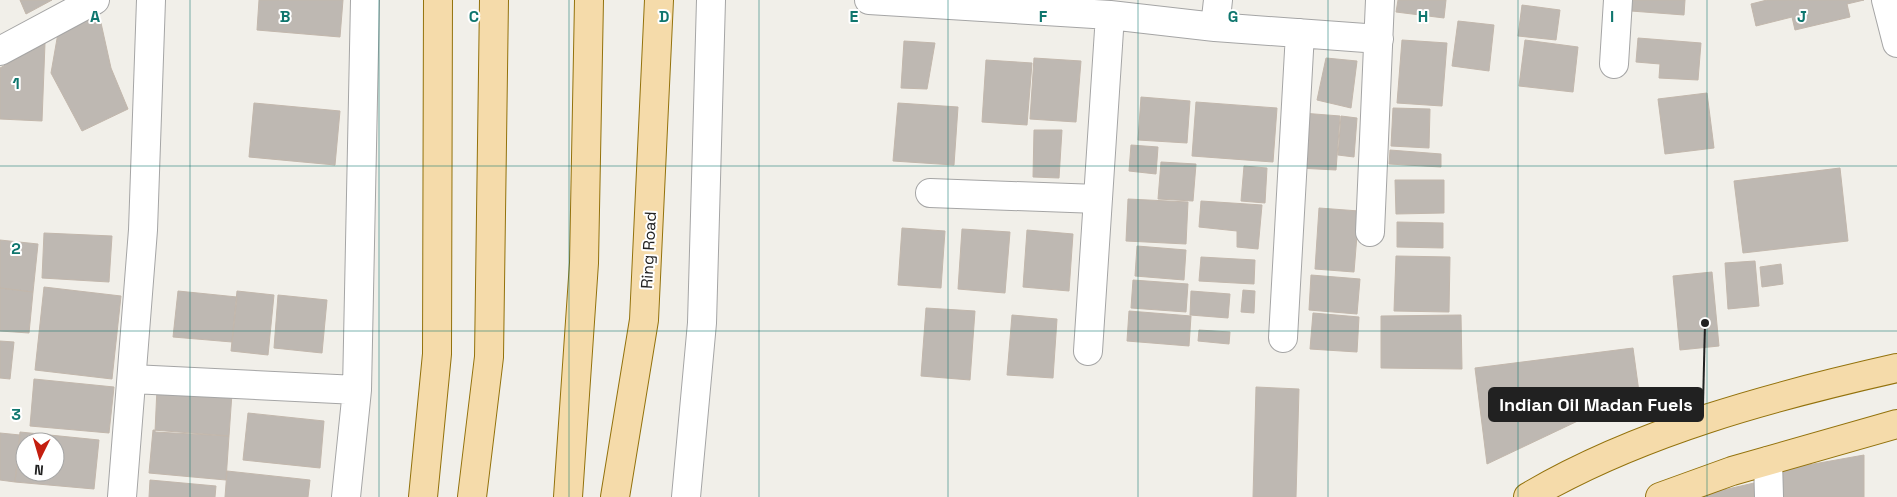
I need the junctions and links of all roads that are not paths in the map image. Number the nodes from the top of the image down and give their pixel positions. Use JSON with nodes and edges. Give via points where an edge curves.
{"nodes":[{"id":1,"x":95,"y":0,"type":"edge"},
{"id":2,"x":151,"y":0,"type":"edge"},
{"id":3,"x":365,"y":0,"type":"edge"},
{"id":4,"x":438,"y":0,"type":"edge"},
{"id":5,"x":494,"y":0,"type":"edge"},
{"id":6,"x":589,"y":0,"type":"edge"},
{"id":7,"x":659,"y":0,"type":"edge"},
{"id":8,"x":711,"y":0,"type":"edge"},
{"id":9,"x":869,"y":0,"type":"edge"},
{"id":10,"x":1218,"y":0,"type":"edge"},
{"id":11,"x":1380,"y":0,"type":"edge"},
{"id":12,"x":1618,"y":0,"type":"edge"},
{"id":13,"x":1886,"y":0,"type":"edge"},
{"id":14,"x":1110,"y":15,"type":"junction"},
{"id":15,"x":1215,"y":27,"type":"junction"},
{"id":16,"x":1300,"y":33,"type":"junction"},
{"id":17,"x":1378,"y":39,"type":"junction"},
{"id":18,"x":1897,"y":42,"type":"edge"},
{"id":19,"x":0,"y":51,"type":"edge"},
{"id":20,"x":1614,"y":64,"type":"dead end"},
{"id":21,"x":930,"y":193,"type":"dead end"},
{"id":22,"x":1098,"y":199,"type":"junction"},
{"id":23,"x":1370,"y":232,"type":"dead end"},
{"id":24,"x":1284,"y":338,"type":"dead end"},
{"id":25,"x":1088,"y":351,"type":"dead end"},
{"id":26,"x":1897,"y":368,"type":"edge"},
{"id":27,"x":132,"y":379,"type":"junction"},
{"id":28,"x":357,"y":390,"type":"junction"},
{"id":29,"x":1897,"y":424,"type":"edge"},
{"id":30,"x":1768,"y":461,"type":"junction"},
{"id":31,"x":122,"y":497,"type":"edge"},
{"id":32,"x":346,"y":497,"type":"edge"},
{"id":33,"x":423,"y":497,"type":"edge"},
{"id":34,"x":472,"y":497,"type":"edge"},
{"id":35,"x":568,"y":497,"type":"edge"},
{"id":36,"x":615,"y":497,"type":"edge"},
{"id":37,"x":686,"y":497,"type":"edge"},
{"id":38,"x":1528,"y":497,"type":"edge"},
{"id":39,"x":1660,"y":497,"type":"edge"},
{"id":40,"x":1769,"y":497,"type":"edge"}],
"edges":[{"from":1,"to":19,"type":"street"},
{"from":2,"to":27,"type":"street","via":[[143,230]]},
{"from":3,"to":28,"type":"street"},
{"from":4,"to":33,"type":"main road","via":[[437,354]]},
{"from":5,"to":34,"type":"main road","via":[[489,357]]},
{"from":6,"to":35,"type":"main road","via":[[584,263]]},
{"from":7,"to":36,"type":"main road","name":"Ring Road","via":[[644,320]]},
{"from":8,"to":37,"type":"street","via":[[702,323]]},
{"from":9,"to":14,"type":"street"},
{"from":10,"to":15,"type":"street"},
{"from":11,"to":17,"type":"street"},
{"from":12,"to":20,"type":"street"},
{"from":13,"to":18,"type":"street"},
{"from":14,"to":15,"type":"street"},
{"from":14,"to":22,"type":"street"},
{"from":15,"to":16,"type":"street"},
{"from":16,"to":17,"type":"street"},
{"from":16,"to":24,"type":"street"},
{"from":17,"to":23,"type":"street"},
{"from":21,"to":22,"type":"street"},
{"from":22,"to":25,"type":"street"},
{"from":26,"to":38,"type":"main road","via":[[1673,429],[1563,476]]},
{"from":27,"to":28,"type":"street"},
{"from":27,"to":31,"type":"street"},
{"from":28,"to":32,"type":"street"},
{"from":29,"to":30,"type":"main road"},
{"from":30,"to":39,"type":"main road"},
{"from":30,"to":40,"type":"street"}]}
